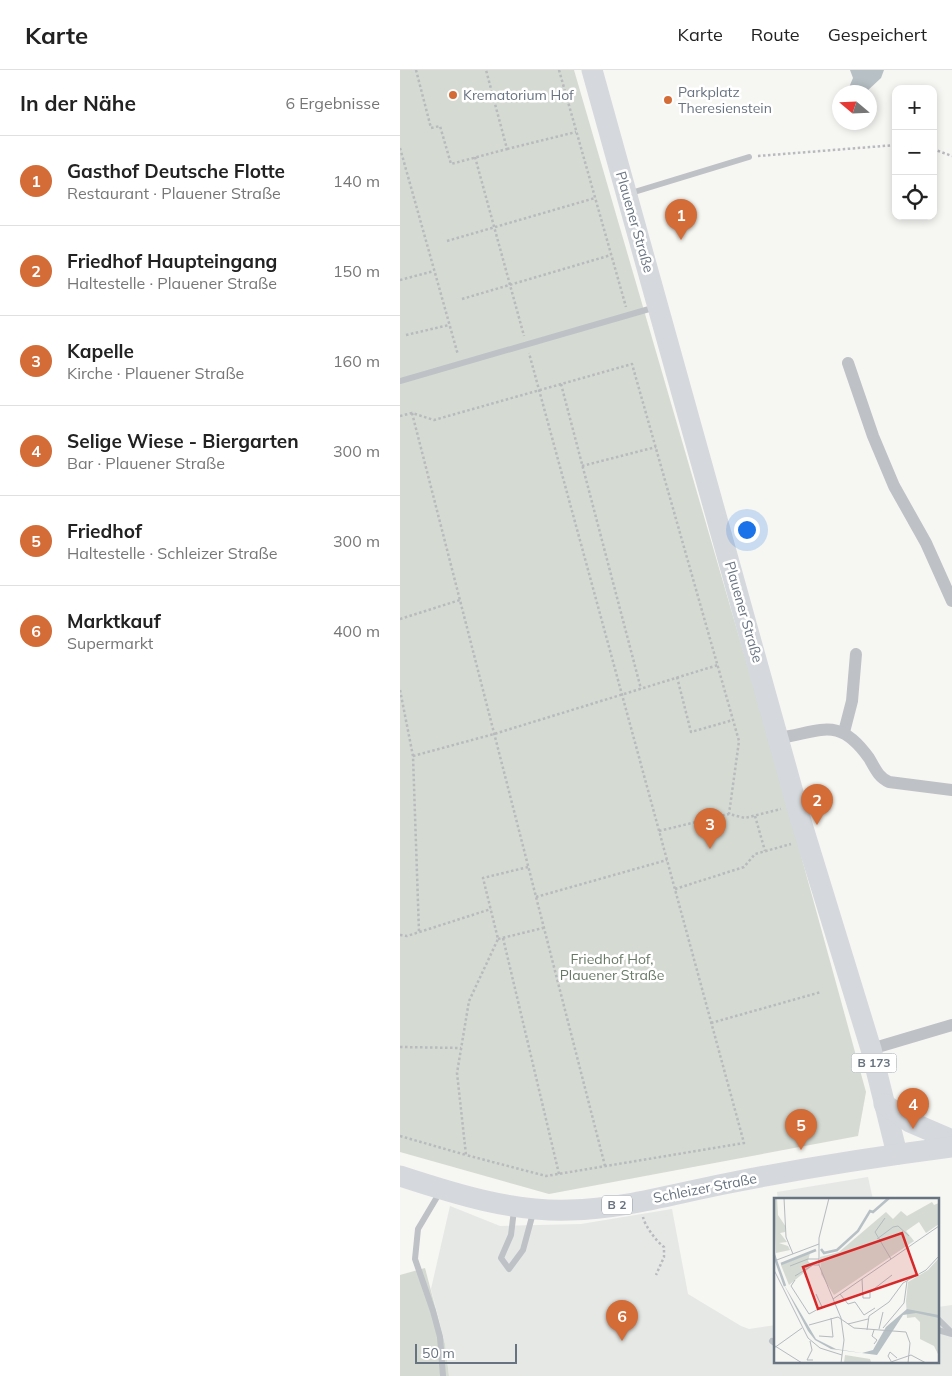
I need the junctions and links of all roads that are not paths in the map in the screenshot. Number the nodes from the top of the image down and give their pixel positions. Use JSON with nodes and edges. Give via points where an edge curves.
{"nodes":[{"id":1,"x":592,"y":70,"type":"edge"},
{"id":2,"x":748,"y":157,"type":"road end"},
{"id":3,"x":627,"y":194,"type":"junction"},
{"id":4,"x":658,"y":306,"type":"junction"},
{"id":5,"x":848,"y":363,"type":"dead end"},
{"id":6,"x":400,"y":381,"type":"edge"},
{"id":7,"x":952,"y":601,"type":"edge"},
{"id":8,"x":856,"y":654,"type":"dead end"},
{"id":9,"x":844,"y":732,"type":"junction"},
{"id":10,"x":779,"y":738,"type":"junction"},
{"id":11,"x":952,"y":790,"type":"edge"},
{"id":12,"x":952,"y":1024,"type":"edge"},
{"id":13,"x":871,"y":1049,"type":"junction"},
{"id":14,"x":884,"y":1104,"type":"junction"},
{"id":15,"x":952,"y":1140,"type":"edge"},
{"id":16,"x":952,"y":1147,"type":"edge"},
{"id":17,"x":897,"y":1154,"type":"junction"},
{"id":18,"x":400,"y":1176,"type":"edge"},
{"id":19,"x":442,"y":1190,"type":"junction"},
{"id":20,"x":525,"y":1208,"type":"junction"},
{"id":21,"x":940,"y":1321,"type":"edge"},
{"id":22,"x":952,"y":1334,"type":"edge"},
{"id":23,"x":442,"y":1376,"type":"edge"}],
"edges":[{"from":1,"to":3,"type":"main road","name":"Plauener Straße","number":"B 173"},
{"from":2,"to":3,"type":"lane"},
{"from":3,"to":4,"type":"main road","name":"Plauener Straße","number":"B 173"},
{"from":4,"to":6,"type":"lane"},
{"from":4,"to":10,"type":"main road","name":"Plauener Straße","number":"B 173"},
{"from":5,"to":7,"type":"street","via":[[872,436]]},
{"from":8,"to":9,"type":"street","via":[[852,701]]},
{"from":9,"to":10,"type":"street","via":[[832,729]]},
{"from":9,"to":11,"type":"street","via":[[861,748],[882,779]]},
{"from":10,"to":13,"type":"main road","name":"Plauener Straße","number":"B 173"},
{"from":12,"to":13,"type":"street"},
{"from":13,"to":14,"type":"main road","name":"Plauener Straße","number":"B 173"},
{"from":14,"to":15,"type":"main road","via":[[910,1122]]},
{"from":14,"to":17,"type":"main road","name":"Plauener Straße","number":"B 173"},
{"from":16,"to":17,"type":"main road","name":"Schleizer Straße","number":"B 2"},
{"from":17,"to":20,"type":"main road","name":"Schleizer Straße","number":"B 2","via":[[604,1207],[570,1210]]},
{"from":18,"to":19,"type":"main road","name":"Schleizer Straße","number":"B 2"},
{"from":19,"to":20,"type":"main road","name":"Schleizer Straße","number":"B 2"},
{"from":19,"to":23,"type":"lane","via":[[418,1229],[415,1259],[440,1337]]},
{"from":20,"to":20,"type":"lane","via":[[501,1258],[509,1268],[523,1250]]},
{"from":21,"to":22,"type":"lane"}]}
